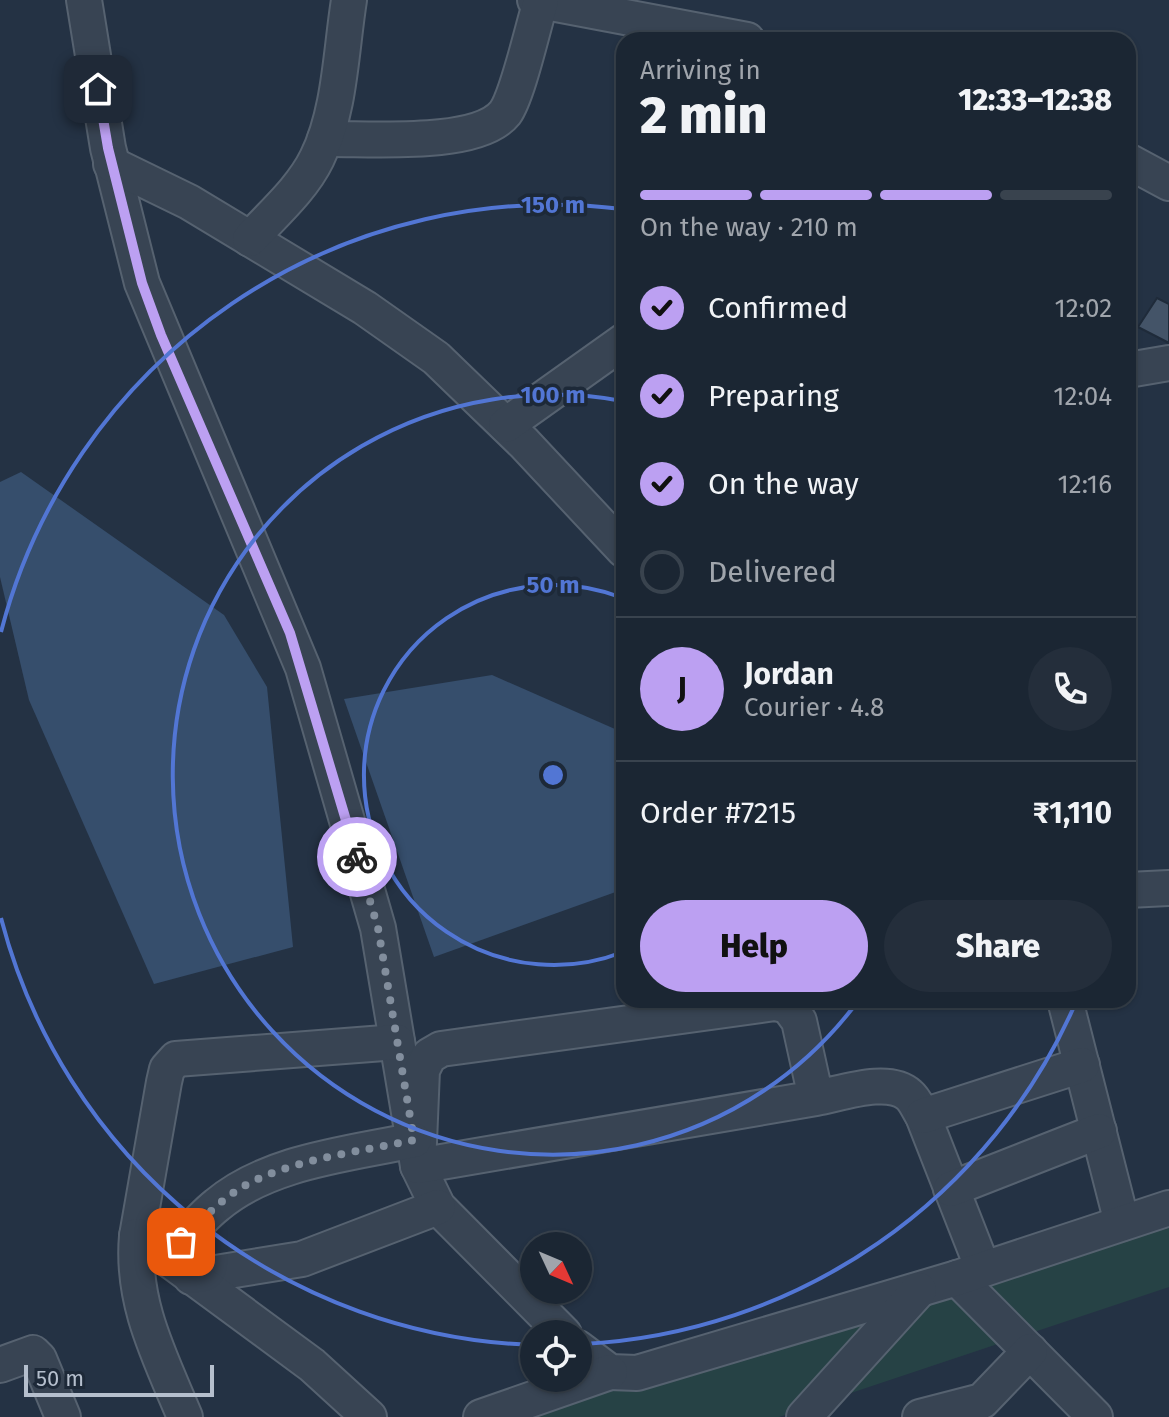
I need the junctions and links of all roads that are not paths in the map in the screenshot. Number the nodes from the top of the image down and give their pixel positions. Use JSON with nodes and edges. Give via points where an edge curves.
{"nodes":[{"id":1,"x":84,"y":0,"type":"edge"},
{"id":2,"x":349,"y":0,"type":"edge"},
{"id":3,"x":538,"y":1,"type":"edge"},
{"id":4,"x":694,"y":14,"type":"edge"},
{"id":5,"x":731,"y":32,"type":"edge"},
{"id":6,"x":325,"y":139,"type":"junction"},
{"id":7,"x":111,"y":164,"type":"junction"},
{"id":8,"x":1136,"y":165,"type":"edge"},
{"id":9,"x":1169,"y":183,"type":"edge"},
{"id":10,"x":250,"y":239,"type":"junction"},
{"id":11,"x":616,"y":347,"type":"edge"},
{"id":12,"x":1169,"y":363,"type":"edge"},
{"id":13,"x":1136,"y":369,"type":"edge"},
{"id":14,"x":506,"y":425,"type":"junction"},
{"id":15,"x":616,"y":542,"type":"edge"},
{"id":16,"x":1169,"y":888,"type":"edge"},
{"id":17,"x":1136,"y":890,"type":"edge"},
{"id":18,"x":739,"y":1008,"type":"edge"},
{"id":19,"x":789,"y":1008,"type":"edge"},
{"id":20,"x":1067,"y":1008,"type":"edge"},
{"id":21,"x":397,"y":1042,"type":"junction"},
{"id":22,"x":1082,"y":1065,"type":"junction"},
{"id":23,"x":816,"y":1098,"type":"junction"},
{"id":24,"x":923,"y":1116,"type":"junction"},
{"id":25,"x":1099,"y":1131,"type":"junction"},
{"id":26,"x":416,"y":1153,"type":"junction"},
{"id":27,"x":951,"y":1189,"type":"junction"},
{"id":28,"x":438,"y":1207,"type":"junction"},
{"id":29,"x":1169,"y":1208,"type":"edge"},
{"id":30,"x":1122,"y":1223,"type":"junction"},
{"id":31,"x":137,"y":1236,"type":"junction"},
{"id":32,"x":179,"y":1268,"type":"junction"},
{"id":33,"x":970,"y":1273,"type":"junction"},
{"id":34,"x":921,"y":1288,"type":"junction"},
{"id":35,"x":550,"y":1320,"type":"edge"},
{"id":36,"x":1030,"y":1351,"type":"junction"},
{"id":37,"x":592,"y":1358,"type":"edge"},
{"id":38,"x":0,"y":1365,"type":"edge"},
{"id":39,"x":610,"y":1372,"type":"junction"},
{"id":40,"x":63,"y":1417,"type":"edge"},
{"id":41,"x":185,"y":1417,"type":"edge"},
{"id":42,"x":369,"y":1417,"type":"edge"},
{"id":43,"x":481,"y":1417,"type":"edge"},
{"id":44,"x":804,"y":1417,"type":"edge"},
{"id":45,"x":920,"y":1417,"type":"edge"},
{"id":46,"x":1095,"y":1417,"type":"edge"}],
"edges":[{"from":1,"to":7,"type":"street"},
{"from":2,"to":6,"type":"street"},
{"from":3,"to":4,"type":"street"},
{"from":3,"to":6,"type":"street","via":[[507,110],[490,125],[459,135]]},
{"from":4,"to":5,"type":"street"},
{"from":6,"to":10,"type":"street","via":[[298,187]]},
{"from":7,"to":10,"type":"street"},
{"from":7,"to":21,"type":"street","via":[[161,335],[303,668],[378,928]]},
{"from":8,"to":9,"type":"street"},
{"from":10,"to":14,"type":"street","via":[[410,340]]},
{"from":11,"to":14,"type":"street"},
{"from":12,"to":13,"type":"street"},
{"from":14,"to":15,"type":"street"},
{"from":16,"to":17,"type":"street"},
{"from":18,"to":26,"type":"street","via":[[441,1049],[429,1056],[422,1070]]},
{"from":19,"to":23,"type":"street","via":[[799,1021]]},
{"from":20,"to":22,"type":"street"},
{"from":21,"to":26,"type":"street"},
{"from":21,"to":31,"type":"street","via":[[176,1059],[164,1082]]},
{"from":22,"to":24,"type":"street"},
{"from":22,"to":25,"type":"street"},
{"from":23,"to":24,"type":"street","via":[[895,1087],[910,1095]]},
{"from":23,"to":26,"type":"street"},
{"from":24,"to":27,"type":"street"},
{"from":25,"to":27,"type":"street"},
{"from":25,"to":30,"type":"street"},
{"from":26,"to":28,"type":"street"},
{"from":26,"to":32,"type":"street","via":[[316,1161],[251,1183],[216,1205]]},
{"from":27,"to":33,"type":"street"},
{"from":28,"to":32,"type":"street","via":[[302,1259]]},
{"from":28,"to":35,"type":"street"},
{"from":29,"to":30,"type":"street"},
{"from":30,"to":33,"type":"street"},
{"from":31,"to":32,"type":"street"},
{"from":31,"to":41,"type":"street","via":[[134,1263],[143,1316]]},
{"from":32,"to":42,"type":"street","via":[[312,1365]]},
{"from":33,"to":34,"type":"street"},
{"from":33,"to":36,"type":"street"},
{"from":34,"to":39,"type":"street","via":[[637,1373]]},
{"from":34,"to":44,"type":"street"},
{"from":36,"to":45,"type":"street","via":[[982,1401]]},
{"from":36,"to":46,"type":"street"},
{"from":37,"to":39,"type":"street"},
{"from":38,"to":40,"type":"street","via":[[33,1353]]},
{"from":39,"to":43,"type":"street"}]}
